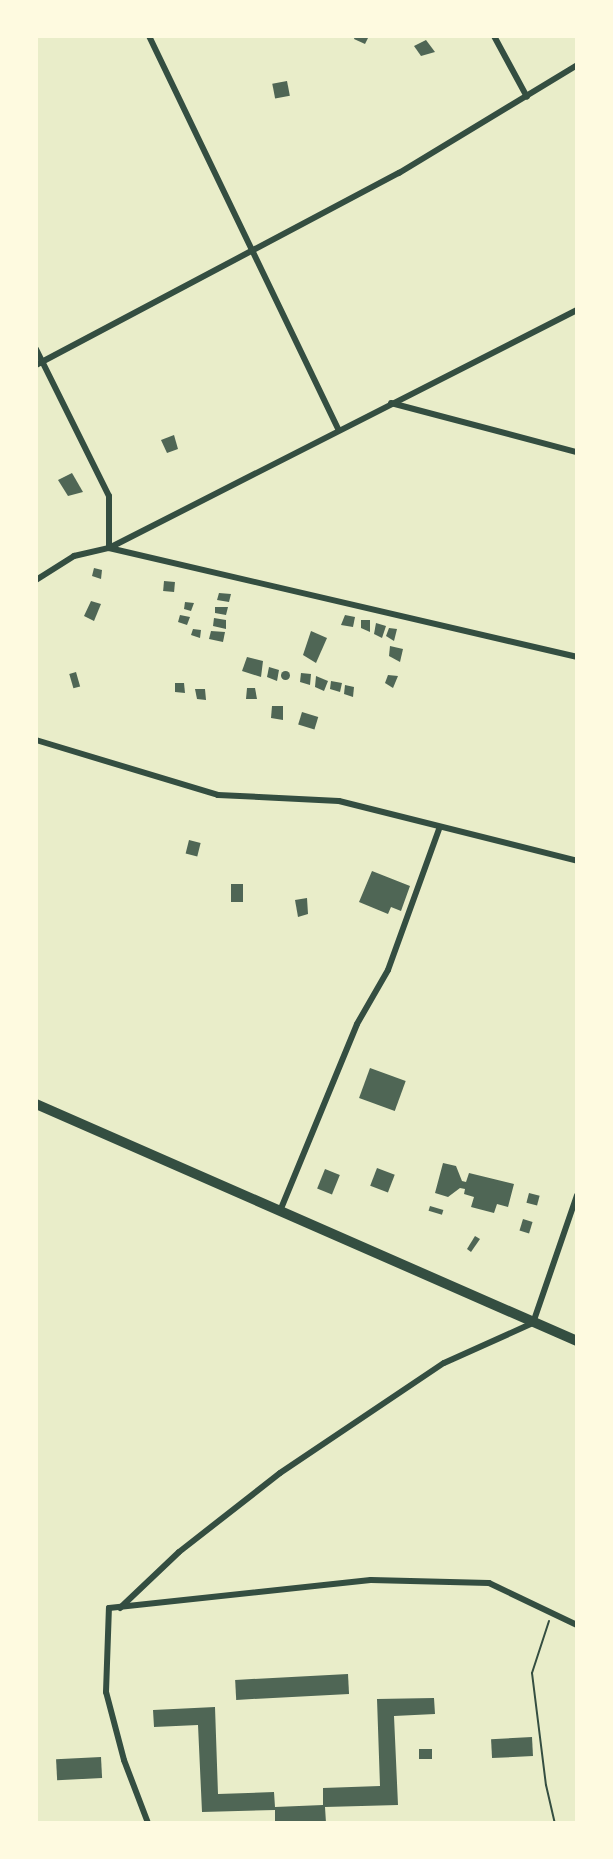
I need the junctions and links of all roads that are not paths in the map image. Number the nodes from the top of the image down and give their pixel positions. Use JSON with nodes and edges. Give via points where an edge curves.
{"nodes":[{"id":1,"x":149,"y":36,"type":"edge"},
{"id":2,"x":494,"y":36,"type":"edge"},
{"id":3,"x":577,"y":65,"type":"edge"},
{"id":4,"x":527,"y":96,"type":"junction"},
{"id":5,"x":255,"y":250,"type":"junction"},
{"id":6,"x":577,"y":310,"type":"edge"},
{"id":7,"x":36,"y":349,"type":"edge"},
{"id":8,"x":45,"y":360,"type":"junction"},
{"id":9,"x":36,"y":365,"type":"edge"},
{"id":10,"x":390,"y":403,"type":"junction"},
{"id":11,"x":339,"y":430,"type":"junction"},
{"id":12,"x":577,"y":452,"type":"edge"},
{"id":13,"x":109,"y":548,"type":"junction"},
{"id":14,"x":36,"y":580,"type":"edge"},
{"id":15,"x":577,"y":657,"type":"edge"},
{"id":16,"x":36,"y":740,"type":"edge"},
{"id":17,"x":439,"y":829,"type":"junction"},
{"id":18,"x":577,"y":861,"type":"edge"},
{"id":19,"x":36,"y":1104,"type":"edge"},
{"id":20,"x":577,"y":1195,"type":"edge"},
{"id":21,"x":280,"y":1212,"type":"junction"},
{"id":22,"x":533,"y":1323,"type":"junction"},
{"id":23,"x":577,"y":1341,"type":"edge"},
{"id":24,"x":120,"y":1608,"type":"junction"},
{"id":25,"x":577,"y":1625,"type":"edge"},
{"id":26,"x":148,"y":1823,"type":"edge"}],
"edges":[{"from":1,"to":5,"type":"street"},
{"from":2,"to":4,"type":"street"},
{"from":3,"to":4,"type":"street"},
{"from":4,"to":5,"type":"street","via":[[399,173]]},
{"from":5,"to":8,"type":"street"},
{"from":5,"to":11,"type":"street"},
{"from":6,"to":10,"type":"street"},
{"from":7,"to":8,"type":"street"},
{"from":8,"to":9,"type":"street"},
{"from":8,"to":13,"type":"street","via":[[109,496]]},
{"from":10,"to":11,"type":"street"},
{"from":10,"to":12,"type":"street"},
{"from":11,"to":13,"type":"street"},
{"from":13,"to":14,"type":"street","via":[[74,556]]},
{"from":13,"to":15,"type":"street"},
{"from":16,"to":17,"type":"street","via":[[218,795],[339,801]]},
{"from":17,"to":18,"type":"street"},
{"from":17,"to":21,"type":"street","via":[[388,970],[357,1024]]},
{"from":19,"to":21,"type":"main road"},
{"from":20,"to":22,"type":"street"},
{"from":21,"to":22,"type":"main road"},
{"from":22,"to":23,"type":"main road"},
{"from":22,"to":24,"type":"street","via":[[444,1363],[280,1473],[179,1552]]},
{"from":24,"to":25,"type":"street","via":[[371,1580],[489,1583]]},
{"from":24,"to":26,"type":"street","via":[[110,1608],[106,1692],[124,1760]]}]}
